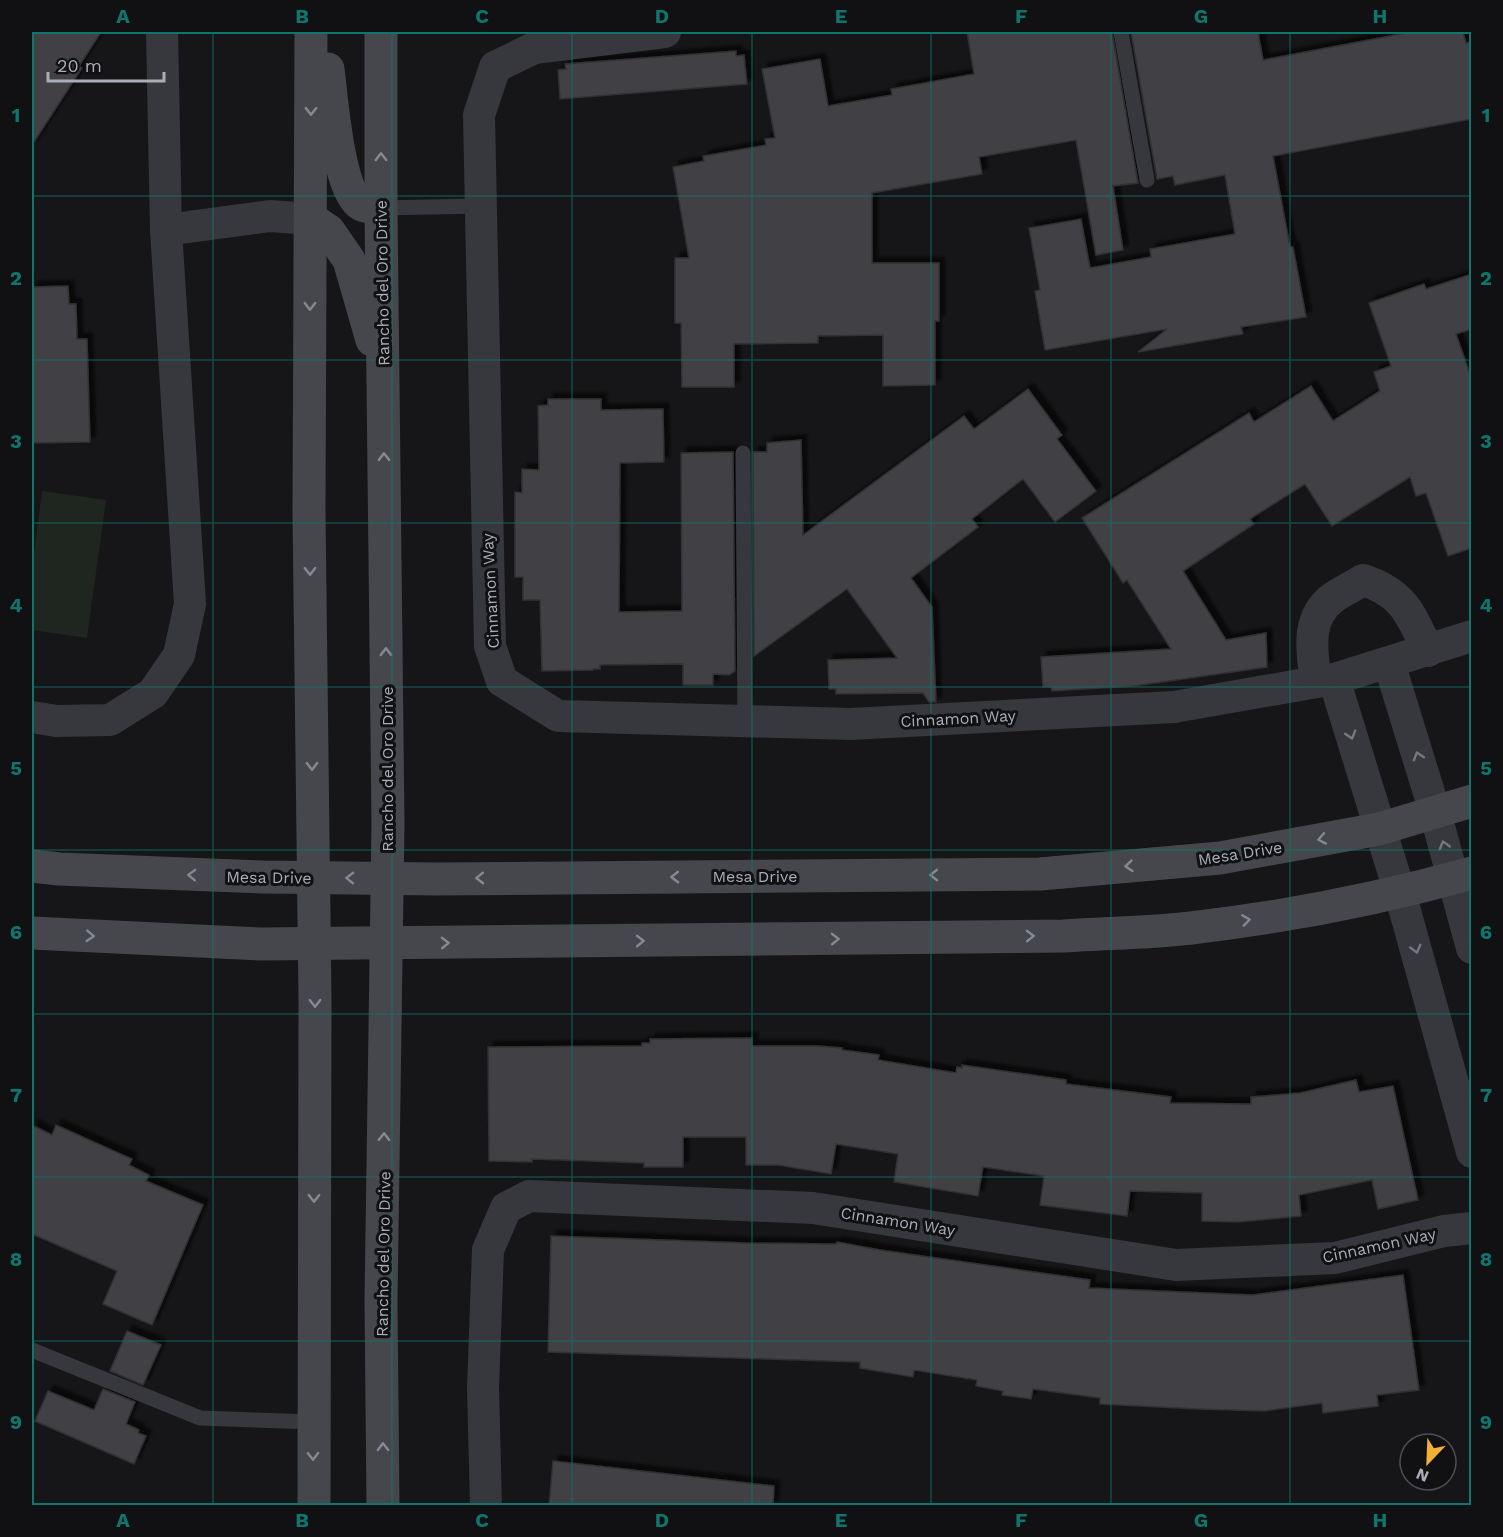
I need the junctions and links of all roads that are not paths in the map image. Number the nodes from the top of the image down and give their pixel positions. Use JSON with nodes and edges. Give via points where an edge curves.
{"nodes":[{"id":1,"x":162,"y":32,"type":"edge"},
{"id":2,"x":311,"y":32,"type":"edge"},
{"id":3,"x":323,"y":32,"type":"edge"},
{"id":4,"x":381,"y":32,"type":"edge"},
{"id":5,"x":665,"y":32,"type":"edge"},
{"id":6,"x":1121,"y":32,"type":"edge"},
{"id":7,"x":1147,"y":180,"type":"dead end"},
{"id":8,"x":480,"y":206,"type":"junction"},
{"id":9,"x":381,"y":208,"type":"junction"},
{"id":10,"x":311,"y":219,"type":"junction"},
{"id":11,"x":166,"y":230,"type":"junction"},
{"id":12,"x":384,"y":382,"type":"junction"},
{"id":13,"x":743,"y":453,"type":"dead end"},
{"id":14,"x":1472,"y":636,"type":"edge"},
{"id":15,"x":1428,"y":651,"type":"junction"},
{"id":16,"x":1389,"y":663,"type":"junction"},
{"id":17,"x":1325,"y":681,"type":"junction"},
{"id":18,"x":32,"y":717,"type":"edge"},
{"id":19,"x":745,"y":721,"type":"junction"},
{"id":20,"x":1472,"y":801,"type":"edge"},
{"id":21,"x":1435,"y":812,"type":"junction"},
{"id":22,"x":1379,"y":829,"type":"junction"},
{"id":23,"x":32,"y":866,"type":"edge"},
{"id":24,"x":1462,"y":875,"type":"edge"},
{"id":25,"x":313,"y":878,"type":"junction"},
{"id":26,"x":387,"y":878,"type":"junction"},
{"id":27,"x":1400,"y":893,"type":"junction"},
{"id":28,"x":32,"y":933,"type":"edge"},
{"id":29,"x":314,"y":944,"type":"junction"},
{"id":30,"x":387,"y":944,"type":"junction"},
{"id":31,"x":1472,"y":948,"type":"edge"},
{"id":32,"x":1472,"y":1152,"type":"edge"},
{"id":33,"x":1472,"y":1228,"type":"edge"},
{"id":34,"x":32,"y":1350,"type":"edge"},
{"id":35,"x":313,"y":1422,"type":"junction"},
{"id":36,"x":314,"y":1506,"type":"edge"},
{"id":37,"x":383,"y":1506,"type":"edge"},
{"id":38,"x":486,"y":1506,"type":"edge"}],
"edges":[{"from":1,"to":11,"type":"street"},
{"from":2,"to":10,"type":"main road","one_way":true},
{"from":3,"to":9,"type":"main road","via":[[341,163],[348,187],[359,203]]},
{"from":9,"to":4,"type":"main road","name":"Rancho del Oro Drive","one_way":true},
{"from":5,"to":8,"type":"street","name":"Cinnamon Way","via":[[534,48],[495,67],[479,116]]},
{"from":6,"to":7,"type":"lane"},
{"from":8,"to":9,"type":"lane"},
{"from":8,"to":19,"type":"street","name":"Cinnamon Way","via":[[490,646],[502,681],[558,716]]},
{"from":9,"to":12,"type":"main road","name":"Rancho del Oro Drive"},
{"from":10,"to":11,"type":"street","via":[[270,216]]},
{"from":10,"to":12,"type":"main road","via":[[328,231],[349,260]]},
{"from":10,"to":25,"type":"main road","one_way":true},
{"from":11,"to":18,"type":"street","via":[[190,604],[179,656],[153,693],[110,720],[56,721]]},
{"from":26,"to":12,"type":"main road","name":"Rancho del Oro Drive","one_way":true},
{"from":13,"to":19,"type":"lane"},
{"from":14,"to":15,"type":"street","name":"Cinnamon Way"},
{"from":15,"to":16,"type":"street","name":"Cinnamon Way"},
{"from":15,"to":17,"type":"street","via":[[1410,611],[1383,587],[1363,580],[1331,599],[1317,617],[1311,640]]},
{"from":16,"to":17,"type":"street","name":"Cinnamon Way"},
{"from":21,"to":16,"type":"street","one_way":true},
{"from":17,"to":19,"type":"street","name":"Cinnamon Way","via":[[1174,707],[851,723]]},
{"from":17,"to":22,"type":"street","one_way":true},
{"from":20,"to":21,"type":"main road","name":"Mesa Drive"},
{"from":21,"to":22,"type":"main road","name":"Mesa Drive"},
{"from":24,"to":21,"type":"street","one_way":true},
{"from":22,"to":26,"type":"main road","name":"Mesa Drive","one_way":true,"via":[[1220,858],[1040,874]]},
{"from":22,"to":27,"type":"street"},
{"from":25,"to":23,"type":"main road","name":"Mesa Drive","one_way":true},
{"from":24,"to":27,"type":"main road"},
{"from":24,"to":31,"type":"street"},
{"from":26,"to":25,"type":"main road","name":"Mesa Drive","one_way":true},
{"from":25,"to":29,"type":"main road"},
{"from":26,"to":30,"type":"main road","name":"Rancho del Oro Drive"},
{"from":30,"to":27,"type":"main road","one_way":true,"via":[[1063,936],[1188,928],[1322,909]]},
{"from":27,"to":32,"type":"street","one_way":true},
{"from":28,"to":29,"type":"main road","one_way":true},
{"from":29,"to":30,"type":"main road"},
{"from":29,"to":35,"type":"main road","one_way":true},
{"from":37,"to":30,"type":"main road","name":"Rancho del Oro Drive","one_way":true,"via":[[381,1301]]},
{"from":33,"to":38,"type":"street","name":"Cinnamon Way","via":[[1444,1231],[1335,1258],[1176,1264],[813,1208],[529,1196],[506,1208],[488,1250],[483,1388]]},
{"from":34,"to":35,"type":"lane","via":[[200,1418]]},
{"from":35,"to":36,"type":"main road","one_way":true}]}
